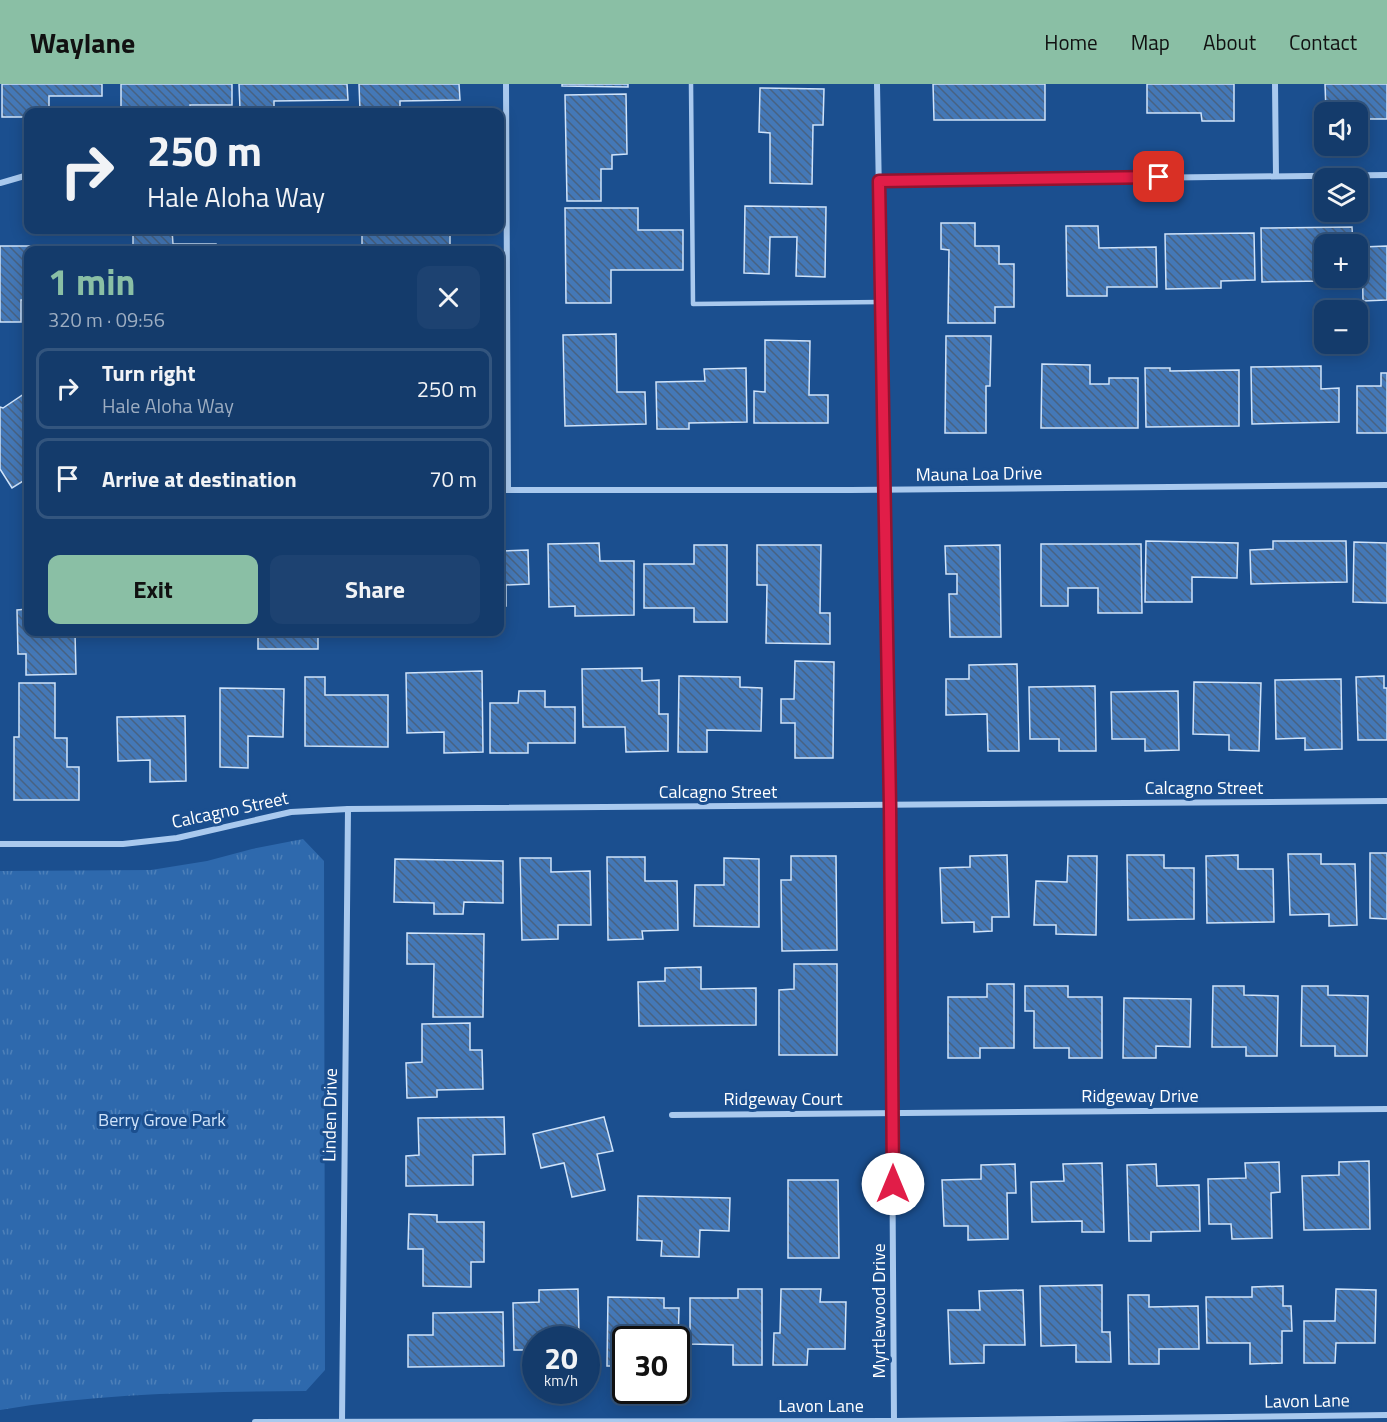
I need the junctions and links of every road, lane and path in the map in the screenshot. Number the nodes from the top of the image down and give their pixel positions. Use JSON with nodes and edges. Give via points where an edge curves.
{"nodes":[{"id":1,"x":506,"y":84,"type":"edge"},
{"id":2,"x":691,"y":84,"type":"edge"},
{"id":3,"x":877,"y":84,"type":"edge"},
{"id":4,"x":1275,"y":84,"type":"edge"},
{"id":5,"x":504,"y":143,"type":"edge"},
{"id":6,"x":1387,"y":175,"type":"edge"},
{"id":7,"x":24,"y":176,"type":"edge"},
{"id":8,"x":1276,"y":176,"type":"junction"},
{"id":9,"x":879,"y":181,"type":"junction"},
{"id":10,"x":0,"y":183,"type":"edge"},
{"id":11,"x":504,"y":234,"type":"edge"},
{"id":12,"x":881,"y":302,"type":"junction"},
{"id":13,"x":1387,"y":485,"type":"edge"},
{"id":14,"x":504,"y":490,"type":"edge"},
{"id":15,"x":508,"y":490,"type":"junction"},
{"id":16,"x":885,"y":490,"type":"junction"},
{"id":17,"x":1387,"y":801,"type":"edge"},
{"id":18,"x":890,"y":806,"type":"junction"},
{"id":19,"x":348,"y":809,"type":"junction"},
{"id":20,"x":0,"y":844,"type":"edge"},
{"id":21,"x":1387,"y":1109,"type":"edge"},
{"id":22,"x":893,"y":1113,"type":"junction"},
{"id":23,"x":672,"y":1115,"type":"dead end"},
{"id":24,"x":1387,"y":1415,"type":"edge"},
{"id":25,"x":342,"y":1421,"type":"edge"},
{"id":26,"x":894,"y":1421,"type":"edge"},
{"id":27,"x":255,"y":1422,"type":"edge"}],
"edges":[{"from":1,"to":5,"type":"street"},
{"from":2,"to":12,"type":"lane","via":[[693,304]]},
{"from":3,"to":9,"type":"street","name":"Myrtlewood Drive"},
{"from":4,"to":8,"type":"street"},
{"from":6,"to":8,"type":"street"},
{"from":7,"to":10,"type":"street"},
{"from":8,"to":9,"type":"street"},
{"from":9,"to":12,"type":"street","name":"Myrtlewood Drive"},
{"from":11,"to":15,"type":"street"},
{"from":12,"to":16,"type":"street","name":"Myrtlewood Drive"},
{"from":13,"to":16,"type":"street","name":"Mauna Loa Drive"},
{"from":14,"to":15,"type":"street","name":"Mauna Loa Drive"},
{"from":15,"to":16,"type":"street","name":"Mauna Loa Drive"},
{"from":16,"to":18,"type":"street","name":"Myrtlewood Drive"},
{"from":17,"to":18,"type":"street","name":"Calcagno Street"},
{"from":18,"to":19,"type":"street","name":"Calcagno Street"},
{"from":18,"to":22,"type":"street","name":"Myrtlewood Drive"},
{"from":19,"to":20,"type":"street","name":"Calcagno Street","via":[[291,812],[177,838],[123,844]]},
{"from":19,"to":25,"type":"street","name":"Linden Drive"},
{"from":21,"to":22,"type":"street","name":"Ridgeway Drive"},
{"from":22,"to":23,"type":"street","name":"Ridgeway Court"},
{"from":22,"to":26,"type":"street","name":"Myrtlewood Drive"},
{"from":24,"to":26,"type":"street","name":"Lavon Lane"},
{"from":25,"to":26,"type":"street","name":"Lavon Lane"},
{"from":25,"to":27,"type":"street","name":"Lavon Lane"}]}
